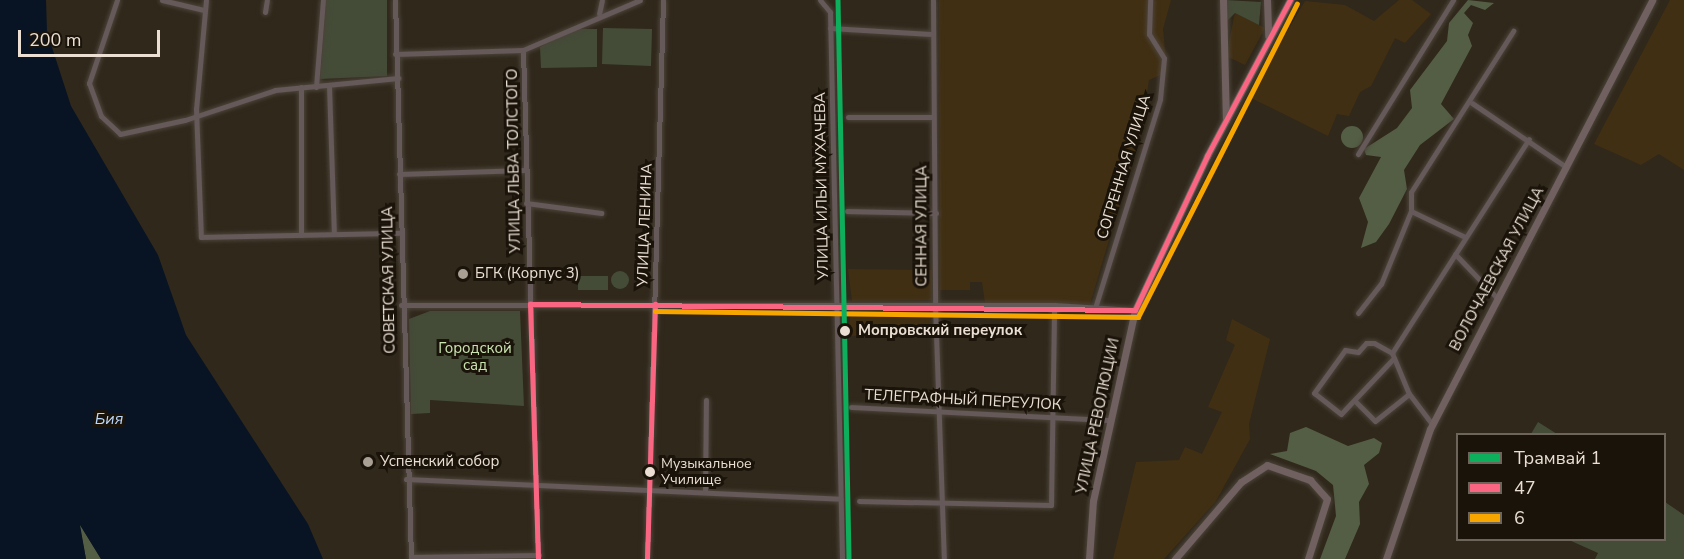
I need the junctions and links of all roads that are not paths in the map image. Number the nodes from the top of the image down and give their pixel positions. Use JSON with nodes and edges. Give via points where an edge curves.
{"nodes":[{"id":1,"x":117,"y":0,"type":"edge"},
{"id":2,"x":162,"y":0,"type":"edge"},
{"id":3,"x":206,"y":0,"type":"edge"},
{"id":4,"x":267,"y":0,"type":"edge"},
{"id":5,"x":324,"y":0,"type":"edge"},
{"id":6,"x":394,"y":0,"type":"edge"},
{"id":7,"x":602,"y":0,"type":"edge"},
{"id":8,"x":636,"y":0,"type":"edge"},
{"id":9,"x":663,"y":0,"type":"edge"},
{"id":10,"x":820,"y":0,"type":"edge"},
{"id":11,"x":933,"y":0,"type":"edge"},
{"id":12,"x":1150,"y":0,"type":"edge"},
{"id":13,"x":1223,"y":0,"type":"edge"},
{"id":14,"x":1267,"y":0,"type":"edge"},
{"id":15,"x":1290,"y":0,"type":"edge"},
{"id":16,"x":1453,"y":0,"type":"edge"},
{"id":17,"x":1652,"y":0,"type":"edge"},
{"id":18,"x":204,"y":10,"type":"junction"},
{"id":19,"x":265,"y":12,"type":"dead end"},
{"id":20,"x":599,"y":14,"type":"junction"},
{"id":21,"x":830,"y":28,"type":"junction"},
{"id":22,"x":1513,"y":31,"type":"dead end"},
{"id":23,"x":931,"y":34,"type":"junction"},
{"id":24,"x":1268,"y":41,"type":"junction"},
{"id":25,"x":523,"y":50,"type":"junction"},
{"id":26,"x":395,"y":54,"type":"junction"},
{"id":27,"x":398,"y":78,"type":"junction"},
{"id":28,"x":329,"y":86,"type":"junction"},
{"id":29,"x":301,"y":87,"type":"junction"},
{"id":30,"x":316,"y":87,"type":"junction"},
{"id":31,"x":1472,"y":103,"type":"junction"},
{"id":32,"x":196,"y":115,"type":"junction"},
{"id":33,"x":848,"y":117,"type":"dead end"},
{"id":34,"x":932,"y":117,"type":"junction"},
{"id":35,"x":1226,"y":120,"type":"junction"},
{"id":36,"x":1529,"y":139,"type":"junction"},
{"id":37,"x":1358,"y":154,"type":"dead end"},
{"id":38,"x":1566,"y":168,"type":"junction"},
{"id":39,"x":525,"y":170,"type":"junction"},
{"id":40,"x":399,"y":174,"type":"junction"},
{"id":41,"x":526,"y":203,"type":"junction"},
{"id":42,"x":847,"y":211,"type":"dead end"},
{"id":43,"x":1411,"y":211,"type":"junction"},
{"id":44,"x":601,"y":213,"type":"dead end"},
{"id":45,"x":936,"y":213,"type":"junction"},
{"id":46,"x":400,"y":232,"type":"junction"},
{"id":47,"x":334,"y":234,"type":"junction"},
{"id":48,"x":301,"y":235,"type":"junction"},
{"id":49,"x":1465,"y":237,"type":"junction"},
{"id":50,"x":1455,"y":254,"type":"junction"},
{"id":51,"x":1497,"y":298,"type":"junction"},
{"id":52,"x":530,"y":304,"type":"junction"},
{"id":53,"x":655,"y":304,"type":"junction"},
{"id":54,"x":401,"y":305,"type":"junction"},
{"id":55,"x":837,"y":305,"type":"junction"},
{"id":56,"x":934,"y":305,"type":"junction"},
{"id":57,"x":1054,"y":305,"type":"junction"},
{"id":58,"x":1095,"y":308,"type":"junction"},
{"id":59,"x":1135,"y":310,"type":"junction"},
{"id":60,"x":1358,"y":313,"type":"dead end"},
{"id":61,"x":1392,"y":356,"type":"junction"},
{"id":62,"x":1409,"y":394,"type":"junction"},
{"id":63,"x":706,"y":400,"type":"dead end"},
{"id":64,"x":1355,"y":401,"type":"junction"},
{"id":65,"x":851,"y":407,"type":"dead end"},
{"id":66,"x":938,"y":408,"type":"junction"},
{"id":67,"x":1051,"y":414,"type":"junction"},
{"id":68,"x":1110,"y":420,"type":"junction"},
{"id":69,"x":1432,"y":424,"type":"junction"},
{"id":70,"x":406,"y":479,"type":"junction"},
{"id":71,"x":537,"y":486,"type":"junction"},
{"id":72,"x":650,"y":490,"type":"junction"},
{"id":73,"x":705,"y":492,"type":"junction"},
{"id":74,"x":841,"y":499,"type":"junction"},
{"id":75,"x":859,"y":501,"type":"dead end"},
{"id":76,"x":943,"y":506,"type":"junction"},
{"id":77,"x":538,"y":557,"type":"edge"},
{"id":78,"x":411,"y":558,"type":"edge"},
{"id":79,"x":646,"y":559,"type":"edge"},
{"id":80,"x":842,"y":559,"type":"edge"},
{"id":81,"x":944,"y":559,"type":"edge"},
{"id":82,"x":1089,"y":559,"type":"edge"},
{"id":83,"x":1175,"y":559,"type":"edge"},
{"id":84,"x":1308,"y":559,"type":"edge"},
{"id":85,"x":1386,"y":559,"type":"edge"}],
"edges":[{"from":1,"to":32,"type":"street","via":[[89,83],[101,116],[122,134]]},
{"from":2,"to":18,"type":"street"},
{"from":3,"to":18,"type":"street"},
{"from":4,"to":19,"type":"street"},
{"from":5,"to":30,"type":"street"},
{"from":6,"to":26,"type":"street","name":"СОВЕТСКАЯ УЛИЦА"},
{"from":7,"to":20,"type":"street"},
{"from":8,"to":20,"type":"street"},
{"from":9,"to":53,"type":"street","name":"УЛИЦА ЛЕНИНА"},
{"from":10,"to":21,"type":"street","name":"УЛИЦА ИЛЬИ МУХАЧЕВА","via":[[830,9]]},
{"from":11,"to":23,"type":"street","name":"СЕННАЯ УЛИЦА"},
{"from":12,"to":58,"type":"street","name":"СОГРЕННАЯ УЛИЦА","via":[[1149,34],[1164,58],[1160,99]]},
{"from":13,"to":35,"type":"main road","name":"УЛИЦА РЕВОЛЮЦИИ"},
{"from":14,"to":24,"type":"main road"},
{"from":15,"to":24,"type":"main road","name":"УЛИЦА РЕВОЛЮЦИИ"},
{"from":16,"to":37,"type":"street"},
{"from":17,"to":38,"type":"main road","name":"ВОЛОЧАЕВСКАЯ УЛИЦА"},
{"from":18,"to":32,"type":"street"},
{"from":20,"to":25,"type":"street"},
{"from":21,"to":23,"type":"street"},
{"from":21,"to":55,"type":"street","name":"УЛИЦА ИЛЬИ МУХАЧЕВА"},
{"from":22,"to":31,"type":"street"},
{"from":23,"to":34,"type":"street","name":"СЕННАЯ УЛИЦА"},
{"from":24,"to":35,"type":"main road","name":"УЛИЦА РЕВОЛЮЦИИ"},
{"from":25,"to":26,"type":"street"},
{"from":25,"to":39,"type":"street","name":"УЛИЦА ЛЬВА ТОЛСТОГО"},
{"from":26,"to":27,"type":"street","name":"СОВЕТСКАЯ УЛИЦА"},
{"from":27,"to":28,"type":"street"},
{"from":27,"to":40,"type":"street","name":"СОВЕТСКАЯ УЛИЦА"},
{"from":28,"to":30,"type":"street"},
{"from":28,"to":47,"type":"street"},
{"from":29,"to":30,"type":"street"},
{"from":29,"to":32,"type":"street","via":[[261,93]]},
{"from":29,"to":48,"type":"street"},
{"from":31,"to":36,"type":"street"},
{"from":31,"to":43,"type":"street","via":[[1415,184]]},
{"from":32,"to":48,"type":"street","via":[[201,237]]},
{"from":33,"to":34,"type":"street"},
{"from":34,"to":45,"type":"street","name":"СЕННАЯ УЛИЦА"},
{"from":35,"to":59,"type":"main road","name":"УЛИЦА РЕВОЛЮЦИИ"},
{"from":36,"to":38,"type":"street"},
{"from":36,"to":49,"type":"street"},
{"from":38,"to":51,"type":"main road","name":"ВОЛОЧАЕВСКАЯ УЛИЦА"},
{"from":39,"to":40,"type":"street"},
{"from":39,"to":41,"type":"street","name":"УЛИЦА ЛЬВА ТОЛСТОГО"},
{"from":40,"to":46,"type":"street","name":"СОВЕТСКАЯ УЛИЦА"},
{"from":41,"to":44,"type":"street"},
{"from":41,"to":52,"type":"street","name":"УЛИЦА ЛЬВА ТОЛСТОГО"},
{"from":42,"to":45,"type":"street"},
{"from":43,"to":49,"type":"street"},
{"from":43,"to":60,"type":"street","via":[[1381,284]]},
{"from":45,"to":56,"type":"street","name":"СЕННАЯ УЛИЦА"},
{"from":46,"to":47,"type":"street"},
{"from":46,"to":54,"type":"street","name":"СОВЕТСКАЯ УЛИЦА"},
{"from":47,"to":48,"type":"street"},
{"from":49,"to":50,"type":"street"},
{"from":50,"to":51,"type":"street"},
{"from":50,"to":61,"type":"street"},
{"from":51,"to":69,"type":"main road","name":"ВОЛОЧАЕВСКАЯ УЛИЦА"},
{"from":52,"to":53,"type":"street"},
{"from":52,"to":54,"type":"street"},
{"from":52,"to":71,"type":"street","name":"УЛИЦА ЛЬВА ТОЛСТОГО"},
{"from":53,"to":55,"type":"street"},
{"from":53,"to":72,"type":"street","name":"УЛИЦА ЛЕНИНА"},
{"from":54,"to":70,"type":"street","name":"СОВЕТСКАЯ УЛИЦА"},
{"from":55,"to":56,"type":"street"},
{"from":55,"to":74,"type":"street","name":"УЛИЦА ИЛЬИ МУХАЧЕВА"},
{"from":56,"to":57,"type":"street"},
{"from":56,"to":66,"type":"street","name":"СЕННАЯ УЛИЦА"},
{"from":57,"to":58,"type":"street"},
{"from":57,"to":67,"type":"street","name":"УЛИЦА РЕВОЛЮЦИИ"},
{"from":58,"to":59,"type":"street"},
{"from":59,"to":68,"type":"main road","name":"УЛИЦА РЕВОЛЮЦИИ"},
{"from":61,"to":62,"type":"street"},
{"from":61,"to":64,"type":"street"},
{"from":61,"to":64,"type":"street","via":[[1374,343],[1358,352],[1345,350],[1314,393],[1341,414]]},
{"from":62,"to":64,"type":"street","via":[[1375,421]]},
{"from":62,"to":69,"type":"street"},
{"from":63,"to":73,"type":"street"},
{"from":65,"to":66,"type":"street","name":"ТЕЛЕГРАФНЫЙ ПЕРЕУЛОК"},
{"from":66,"to":67,"type":"street","name":"ТЕЛЕГРАФНЫЙ ПЕРЕУЛОК"},
{"from":66,"to":76,"type":"street","name":"СЕННАЯ УЛИЦА"},
{"from":67,"to":68,"type":"street","name":"ТЕЛЕГРАФНЫЙ ПЕРЕУЛОК"},
{"from":67,"to":76,"type":"street","name":"УЛИЦА РЕВОЛЮЦИИ","via":[[1051,505]]},
{"from":68,"to":82,"type":"main road","name":"УЛИЦА РЕВОЛЮЦИИ","via":[[1094,501]]},
{"from":69,"to":85,"type":"main road","name":"ВОЛОЧАЕВСКАЯ УЛИЦА"},
{"from":70,"to":71,"type":"street"},
{"from":70,"to":78,"type":"street","name":"СОВЕТСКАЯ УЛИЦА"},
{"from":71,"to":72,"type":"street"},
{"from":71,"to":77,"type":"street","name":"УЛИЦА ЛЬВА ТОЛСТОГО"},
{"from":72,"to":73,"type":"street"},
{"from":72,"to":79,"type":"street","name":"УЛИЦА ЛЕНИНА"},
{"from":73,"to":74,"type":"street"},
{"from":74,"to":80,"type":"street","name":"УЛИЦА ИЛЬИ МУХАЧЕВА"},
{"from":75,"to":76,"type":"street"},
{"from":76,"to":81,"type":"street","name":"СЕННАЯ УЛИЦА"},
{"from":77,"to":78,"type":"street"},
{"from":83,"to":84,"type":"main road","via":[[1241,482],[1267,465],[1310,480],[1327,499]]}]}
